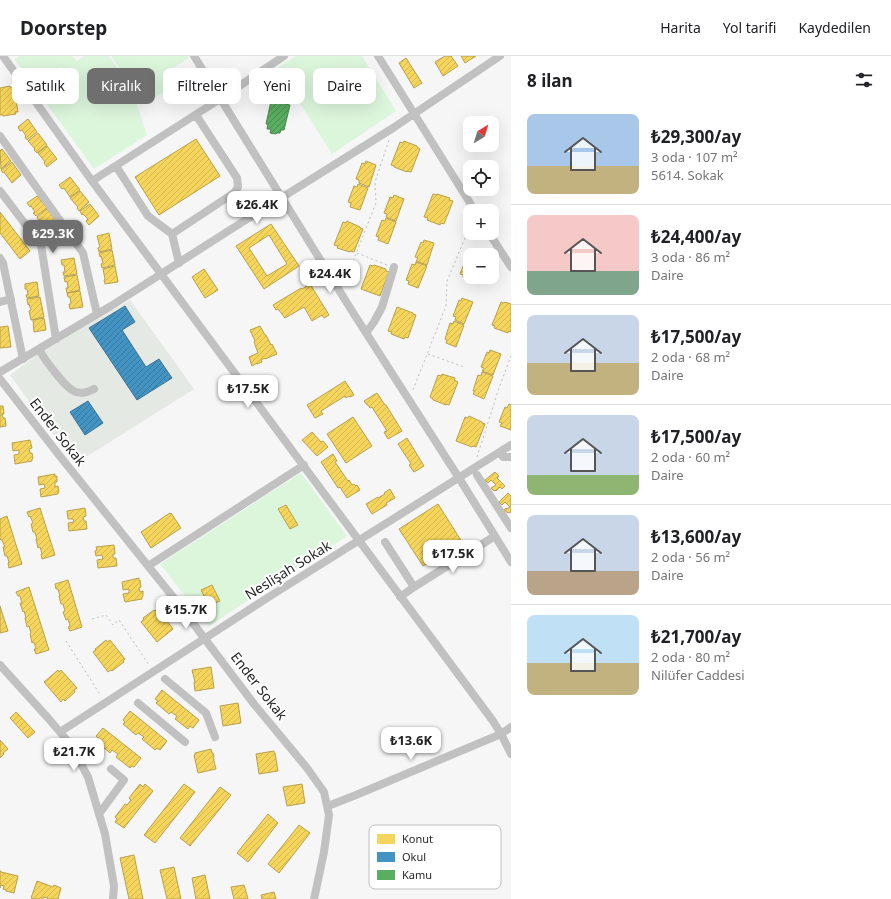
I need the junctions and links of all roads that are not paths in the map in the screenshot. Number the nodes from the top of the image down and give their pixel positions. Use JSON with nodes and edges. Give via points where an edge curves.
{"nodes":[{"id":1,"x":194,"y":56,"type":"edge"},
{"id":2,"x":284,"y":56,"type":"edge"},
{"id":3,"x":378,"y":56,"type":"edge"},
{"id":4,"x":500,"y":56,"type":"edge"},
{"id":5,"x":4,"y":58,"type":"edge"},
{"id":6,"x":201,"y":68,"type":"edge"},
{"id":7,"x":241,"y":85,"type":"edge"},
{"id":8,"x":212,"y":104,"type":"edge"},
{"id":9,"x":223,"y":104,"type":"edge"},
{"id":10,"x":196,"y":114,"type":"junction"},
{"id":11,"x":414,"y":114,"type":"junction"},
{"id":12,"x":0,"y":136,"type":"edge"},
{"id":13,"x":116,"y":166,"type":"junction"},
{"id":14,"x":92,"y":181,"type":"junction"},
{"id":15,"x":0,"y":191,"type":"edge"},
{"id":16,"x":282,"y":198,"type":"junction"},
{"id":17,"x":471,"y":204,"type":"edge"},
{"id":18,"x":172,"y":234,"type":"junction"},
{"id":19,"x":494,"y":240,"type":"edge"},
{"id":20,"x":0,"y":258,"type":"edge"},
{"id":21,"x":179,"y":263,"type":"junction"},
{"id":22,"x":394,"y":267,"type":"road end"},
{"id":23,"x":511,"y":267,"type":"edge"},
{"id":24,"x":162,"y":274,"type":"junction"},
{"id":25,"x":11,"y":299,"type":"junction"},
{"id":26,"x":0,"y":302,"type":"edge"},
{"id":27,"x":97,"y":314,"type":"junction"},
{"id":28,"x":366,"y":333,"type":"junction"},
{"id":29,"x":56,"y":339,"type":"junction"},
{"id":30,"x":39,"y":349,"type":"junction"},
{"id":31,"x":23,"y":359,"type":"junction"},
{"id":32,"x":0,"y":372,"type":"edge"},
{"id":33,"x":0,"y":379,"type":"edge"},
{"id":34,"x":94,"y":389,"type":"dead end"},
{"id":35,"x":511,"y":445,"type":"edge"},
{"id":36,"x":500,"y":452,"type":"junction"},
{"id":37,"x":511,"y":458,"type":"edge"},
{"id":38,"x":304,"y":465,"type":"junction"},
{"id":39,"x":475,"y":471,"type":"junction"},
{"id":40,"x":459,"y":478,"type":"junction"},
{"id":41,"x":511,"y":528,"type":"edge"},
{"id":42,"x":495,"y":536,"type":"junction"},
{"id":43,"x":358,"y":541,"type":"junction"},
{"id":44,"x":385,"y":542,"type":"dead end"},
{"id":45,"x":511,"y":562,"type":"edge"},
{"id":46,"x":148,"y":566,"type":"junction"},
{"id":47,"x":414,"y":587,"type":"junction"},
{"id":48,"x":400,"y":597,"type":"junction"},
{"id":49,"x":205,"y":638,"type":"junction"},
{"id":50,"x":0,"y":665,"type":"edge"},
{"id":51,"x":165,"y":679,"type":"dead end"},
{"id":52,"x":138,"y":703,"type":"dead end"},
{"id":53,"x":511,"y":727,"type":"edge"},
{"id":54,"x":60,"y":732,"type":"junction"},
{"id":55,"x":501,"y":734,"type":"junction"},
{"id":56,"x":215,"y":737,"type":"dead end"},
{"id":57,"x":185,"y":742,"type":"dead end"},
{"id":58,"x":511,"y":754,"type":"edge"},
{"id":59,"x":111,"y":769,"type":"dead end"},
{"id":60,"x":328,"y":806,"type":"junction"},
{"id":61,"x":99,"y":814,"type":"junction"},
{"id":62,"x":112,"y":899,"type":"edge"},
{"id":63,"x":314,"y":899,"type":"edge"}],
"edges":[{"from":1,"to":6,"type":"street"},
{"from":2,"to":7,"type":"street"},
{"from":3,"to":11,"type":"street"},
{"from":4,"to":11,"type":"street"},
{"from":5,"to":14,"type":"street"},
{"from":8,"to":10,"type":"street"},
{"from":9,"to":16,"type":"street"},
{"from":10,"to":13,"type":"street"},
{"from":10,"to":18,"type":"street","via":[[237,178],[238,187],[234,193]]},
{"from":11,"to":16,"type":"street"},
{"from":11,"to":17,"type":"street"},
{"from":12,"to":27,"type":"street","via":[[83,253]]},
{"from":13,"to":14,"type":"street"},
{"from":13,"to":18,"type":"street","via":[[148,216]]},
{"from":14,"to":24,"type":"street"},
{"from":15,"to":29,"type":"street","via":[[41,245]]},
{"from":16,"to":21,"type":"street"},
{"from":16,"to":28,"type":"street"},
{"from":18,"to":21,"type":"street"},
{"from":19,"to":23,"type":"street"},
{"from":20,"to":25,"type":"street"},
{"from":21,"to":24,"type":"street"},
{"from":22,"to":28,"type":"street","via":[[382,307]]},
{"from":24,"to":27,"type":"street"},
{"from":24,"to":38,"type":"street"},
{"from":25,"to":26,"type":"street"},
{"from":25,"to":31,"type":"street"},
{"from":27,"to":29,"type":"street"},
{"from":28,"to":40,"type":"street"},
{"from":29,"to":30,"type":"street"},
{"from":30,"to":31,"type":"street"},
{"from":30,"to":34,"type":"street","via":[[66,385],[75,392],[85,394]]},
{"from":31,"to":32,"type":"street"},
{"from":33,"to":46,"type":"street","name":"Ender Sokak"},
{"from":35,"to":36,"type":"street","name":"Neslişah Sokak"},
{"from":36,"to":37,"type":"street","via":[[503,457]]},
{"from":36,"to":39,"type":"street","name":"Neslişah Sokak"},
{"from":38,"to":43,"type":"street"},
{"from":38,"to":46,"type":"street"},
{"from":39,"to":40,"type":"street","name":"Neslişah Sokak"},
{"from":39,"to":41,"type":"street"},
{"from":40,"to":42,"type":"street"},
{"from":40,"to":43,"type":"street","name":"Neslişah Sokak"},
{"from":42,"to":45,"type":"street"},
{"from":42,"to":47,"type":"street"},
{"from":43,"to":48,"type":"street"},
{"from":43,"to":49,"type":"street","name":"Neslişah Sokak"},
{"from":44,"to":47,"type":"street"},
{"from":46,"to":49,"type":"street","name":"Ender Sokak"},
{"from":47,"to":48,"type":"street"},
{"from":48,"to":55,"type":"street"},
{"from":49,"to":54,"type":"street","name":"Neslişah Sokak"},
{"from":49,"to":60,"type":"street","name":"Ender Sokak","via":[[254,704],[307,768],[324,792]]},
{"from":50,"to":54,"type":"street"},
{"from":51,"to":56,"type":"street","via":[[206,713]]},
{"from":52,"to":57,"type":"street"},
{"from":53,"to":55,"type":"street"},
{"from":54,"to":61,"type":"street","via":[[88,777]]},
{"from":55,"to":58,"type":"street"},
{"from":55,"to":60,"type":"street"},
{"from":59,"to":61,"type":"street","via":[[124,780]]},
{"from":60,"to":63,"type":"street","name":"Ender Sokak","via":[[324,852]]},
{"from":61,"to":62,"type":"street","via":[[114,886]]}]}
